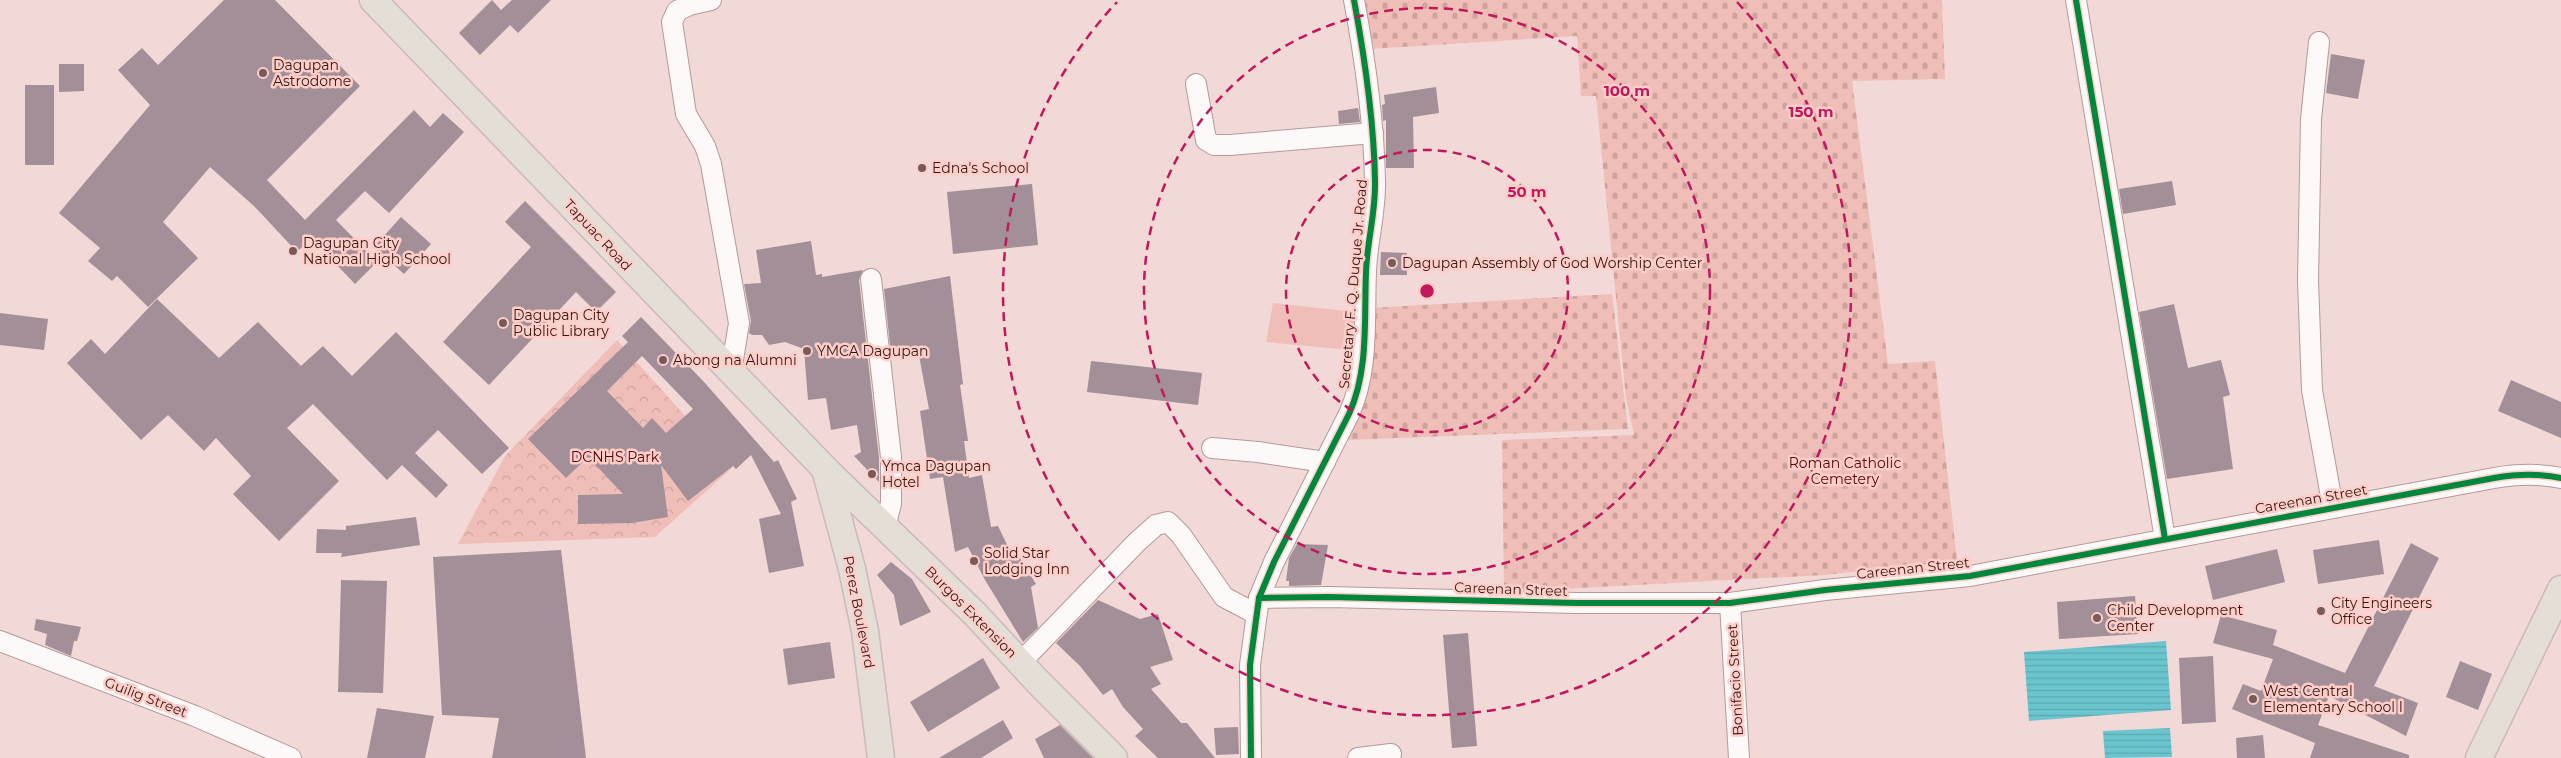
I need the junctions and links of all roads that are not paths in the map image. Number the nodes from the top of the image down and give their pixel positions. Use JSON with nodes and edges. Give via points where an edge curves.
{"nodes":[{"id":1,"x":373,"y":0,"type":"edge"},
{"id":2,"x":711,"y":0,"type":"edge"},
{"id":3,"x":1354,"y":0,"type":"edge"},
{"id":4,"x":2076,"y":0,"type":"edge"},
{"id":5,"x":2319,"y":42,"type":"dead end"},
{"id":6,"x":1196,"y":84,"type":"dead end"},
{"id":7,"x":1373,"y":133,"type":"junction"},
{"id":8,"x":871,"y":279,"type":"dead end"},
{"id":9,"x":731,"y":372,"type":"junction"},
{"id":10,"x":1212,"y":448,"type":"dead end"},
{"id":11,"x":1325,"y":462,"type":"junction"},
{"id":12,"x":825,"y":468,"type":"junction"},
{"id":13,"x":2561,"y":478,"type":"edge"},
{"id":14,"x":2333,"y":508,"type":"junction"},
{"id":15,"x":885,"y":527,"type":"junction"},
{"id":16,"x":2165,"y":539,"type":"junction"},
{"id":17,"x":2561,"y":588,"type":"edge"},
{"id":18,"x":1730,"y":603,"type":"junction"},
{"id":19,"x":1257,"y":606,"type":"junction"},
{"id":20,"x":0,"y":641,"type":"edge"},
{"id":21,"x":1020,"y":663,"type":"junction"},
{"id":22,"x":1391,"y":754,"type":"dead end"},
{"id":23,"x":290,"y":758,"type":"edge"},
{"id":24,"x":881,"y":758,"type":"edge"},
{"id":25,"x":1114,"y":758,"type":"edge"},
{"id":26,"x":1251,"y":758,"type":"edge"},
{"id":27,"x":1358,"y":758,"type":"edge"},
{"id":28,"x":1739,"y":758,"type":"edge"},
{"id":29,"x":2479,"y":758,"type":"edge"}],
"edges":[{"from":1,"to":9,"type":"main road","name":"Tapuac Road"},
{"from":2,"to":9,"type":"street","via":[[677,11],[672,22],[686,114],[705,146],[711,164],[732,280],[739,323]]},
{"from":3,"to":7,"type":"street","name":"Secretary F. Q. Duque Jr. Road"},
{"from":4,"to":16,"type":"street"},
{"from":5,"to":14,"type":"street","via":[[2311,119],[2308,281],[2312,390]]},
{"from":6,"to":7,"type":"street","via":[[1206,140],[1214,145]]},
{"from":7,"to":11,"type":"street","name":"Secretary F. Q. Duque Jr. Road","via":[[1375,208],[1366,268],[1361,376],[1356,399]]},
{"from":8,"to":15,"type":"street","via":[[891,458],[890,504]]},
{"from":9,"to":12,"type":"main road","name":"Tapuac Road"},
{"from":10,"to":11,"type":"street"},
{"from":11,"to":19,"type":"street","name":"Secretary F. Q. Duque Jr. Road","via":[[1274,562]]},
{"from":12,"to":15,"type":"main road","name":"Burgos Extension"},
{"from":12,"to":24,"type":"main road","name":"Perez Boulevard","via":[[865,631]]},
{"from":13,"to":14,"type":"street","name":"Careenan Street","via":[[2544,474],[2504,476]]},
{"from":14,"to":16,"type":"street","name":"Careenan Street"},
{"from":15,"to":21,"type":"main road","name":"Burgos Extension","via":[[975,614]]},
{"from":16,"to":18,"type":"street","name":"Careenan Street","via":[[1970,576]]},
{"from":17,"to":29,"type":"main road"},
{"from":18,"to":19,"type":"street","name":"Careenan Street","via":[[1329,597]]},
{"from":18,"to":28,"type":"street","name":"Bonifacio Street"},
{"from":19,"to":21,"type":"street","via":[[1224,597],[1181,535],[1168,522],[1156,524]]},
{"from":19,"to":26,"type":"street","name":"Secretary F. Q. Duque Jr. Road","via":[[1250,665]]},
{"from":20,"to":23,"type":"street","name":"Guilig Street","via":[[195,716]]},
{"from":21,"to":25,"type":"main road","name":"Burgos Extension"},
{"from":22,"to":27,"type":"street"}]}
